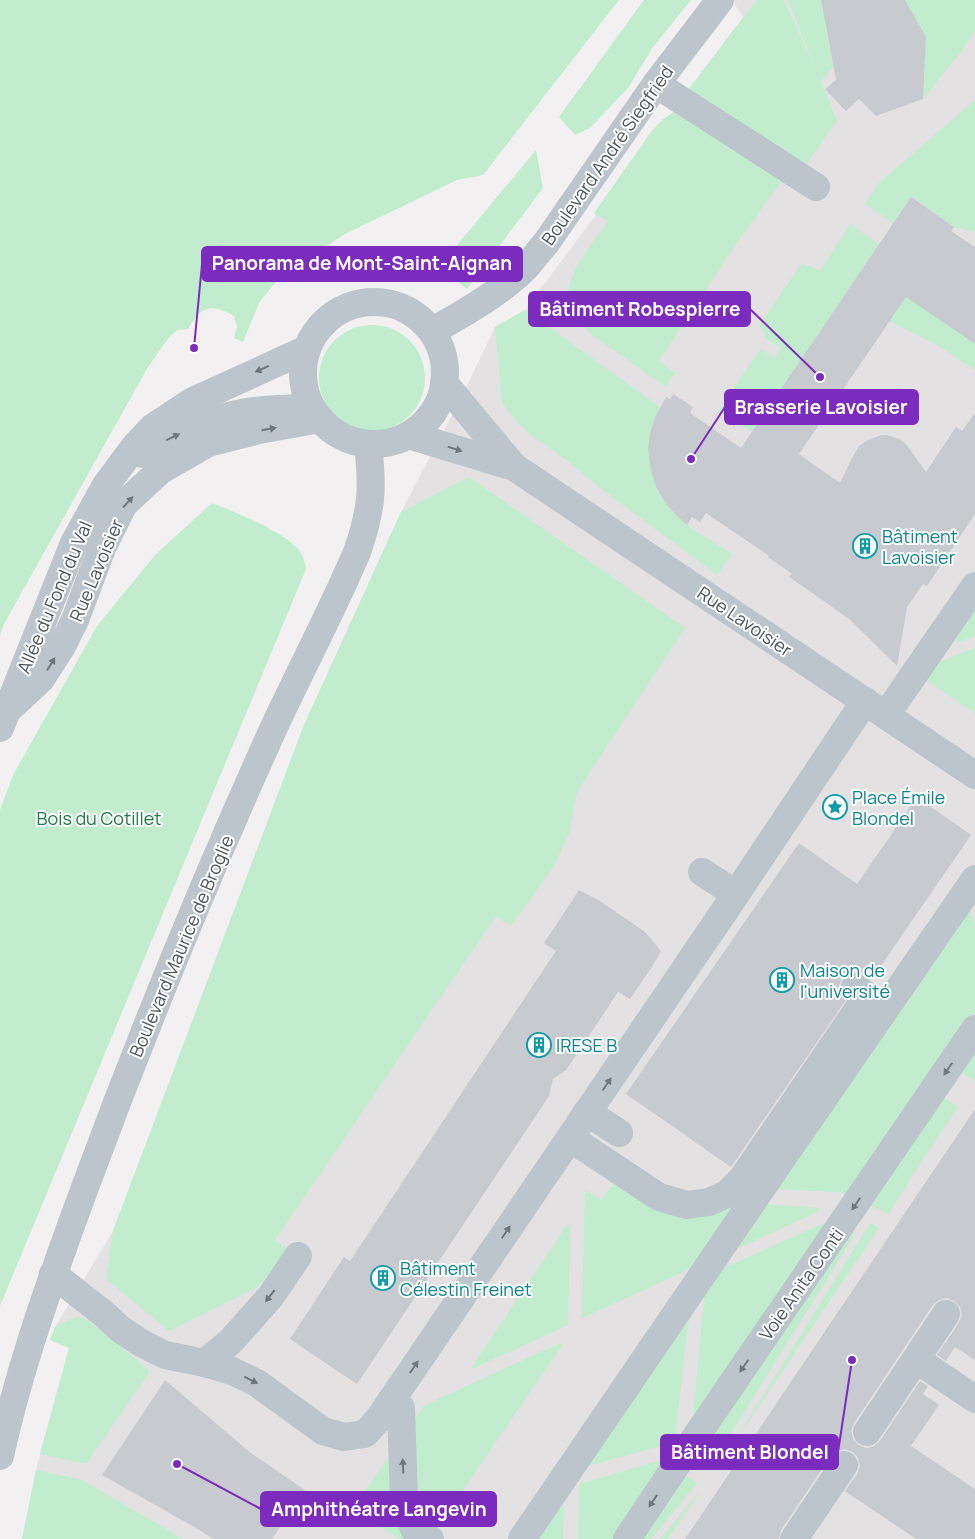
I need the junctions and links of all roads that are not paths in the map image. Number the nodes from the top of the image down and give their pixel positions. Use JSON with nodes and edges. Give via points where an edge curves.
{"nodes":[{"id":1,"x":720,"y":0,"type":"edge"},
{"id":2,"x":656,"y":84,"type":"junction"},
{"id":3,"x":816,"y":187,"type":"dead end"},
{"id":4,"x":433,"y":331,"type":"junction"},
{"id":5,"x":307,"y":349,"type":"junction"},
{"id":6,"x":444,"y":384,"type":"junction"},
{"id":7,"x":316,"y":414,"type":"junction"},
{"id":8,"x":409,"y":435,"type":"junction"},
{"id":9,"x":368,"y":444,"type":"junction"},
{"id":10,"x":514,"y":467,"type":"junction"},
{"id":11,"x":115,"y":471,"type":"junction"},
{"id":12,"x":975,"y":586,"type":"edge"},
{"id":13,"x":876,"y":708,"type":"junction"},
{"id":14,"x":3,"y":720,"type":"edge"},
{"id":15,"x":975,"y":775,"type":"edge"},
{"id":16,"x":702,"y":872,"type":"dead end"},
{"id":17,"x":975,"y":879,"type":"edge"},
{"id":18,"x":736,"y":894,"type":"junction"},
{"id":19,"x":855,"y":987,"type":"dead end"},
{"id":20,"x":975,"y":1029,"type":"edge"},
{"id":21,"x":587,"y":1112,"type":"junction"},
{"id":22,"x":619,"y":1133,"type":"dead end"},
{"id":23,"x":570,"y":1138,"type":"junction"},
{"id":24,"x":298,"y":1256,"type":"dead end"},
{"id":25,"x":53,"y":1274,"type":"junction"},
{"id":26,"x":946,"y":1314,"type":"dead end"},
{"id":27,"x":917,"y":1360,"type":"junction"},
{"id":28,"x":205,"y":1363,"type":"junction"},
{"id":29,"x":975,"y":1399,"type":"edge"},
{"id":30,"x":391,"y":1401,"type":"junction"},
{"id":31,"x":867,"y":1432,"type":"dead end"},
{"id":32,"x":0,"y":1456,"type":"edge"},
{"id":33,"x":844,"y":1465,"type":"dead end"},
{"id":34,"x":805,"y":1535,"type":"edge"},
{"id":35,"x":430,"y":1539,"type":"edge"},
{"id":36,"x":522,"y":1539,"type":"edge"},
{"id":37,"x":627,"y":1539,"type":"edge"}],
"edges":[{"from":1,"to":2,"type":"street","name":"Boulevard André Siegfried"},
{"from":2,"to":3,"type":"street"},
{"from":2,"to":4,"type":"street","name":"Boulevard André Siegfried","via":[[526,267],[479,304]]},
{"from":4,"to":5,"type":"street","via":[[405,308],[391,303],[361,302],[333,314],[313,336]]},
{"from":4,"to":6,"type":"street","via":[[443,351],[446,366]]},
{"from":5,"to":7,"type":"street","via":[[303,379]]},
{"from":5,"to":11,"type":"street","name":"Allée du Fond du Val","one_way":true,"via":[[193,401],[152,428]]},
{"from":6,"to":8,"type":"street","via":[[436,409]]},
{"from":6,"to":10,"type":"street","name":"Rue Lavoisier"},
{"from":7,"to":9,"type":"street","via":[[344,437]]},
{"from":11,"to":7,"type":"street","name":"Allée du Fond du Val","one_way":true,"via":[[168,439],[210,421],[253,411]]},
{"from":14,"to":7,"type":"street","name":"Rue Lavoisier","one_way":true,"via":[[41,679],[61,648],[102,548],[124,504],[161,470],[208,443]]},
{"from":8,"to":9,"type":"street","via":[[388,443]]},
{"from":8,"to":10,"type":"street","name":"Rue Lavoisier","one_way":true},
{"from":9,"to":25,"type":"street","name":"Boulevard Maurice de Broglie","via":[[371,498],[357,552],[276,724],[186,930]]},
{"from":10,"to":13,"type":"street","name":"Rue Lavoisier"},
{"from":11,"to":14,"type":"street","name":"Allée du Fond du Val","via":[[74,543]]},
{"from":12,"to":13,"type":"street"},
{"from":13,"to":15,"type":"street","name":"Rue Lavoisier"},
{"from":13,"to":18,"type":"street","via":[[807,788]]},
{"from":16,"to":18,"type":"street"},
{"from":17,"to":36,"type":"street"},
{"from":21,"to":18,"type":"street","one_way":true},
{"from":19,"to":23,"type":"street","via":[[868,996],[742,1179],[727,1194],[709,1202],[687,1204],[659,1197]]},
{"from":20,"to":37,"type":"street","name":"Voie Anita Conti","one_way":true},
{"from":21,"to":22,"type":"street"},
{"from":21,"to":23,"type":"street"},
{"from":30,"to":23,"type":"street","one_way":true},
{"from":24,"to":28,"type":"street","one_way":true,"via":[[271,1296],[231,1341]]},
{"from":25,"to":28,"type":"street","via":[[120,1330],[143,1344],[165,1355]]},
{"from":25,"to":32,"type":"street","name":"Boulevard Maurice de Broglie","via":[[24,1364]]},
{"from":26,"to":27,"type":"street"},
{"from":27,"to":29,"type":"street"},
{"from":27,"to":31,"type":"street"},
{"from":28,"to":30,"type":"street","one_way":true,"via":[[256,1383],[323,1431],[344,1437],[365,1434]]},
{"from":35,"to":30,"type":"street","one_way":true,"via":[[414,1529],[404,1501],[401,1408]]},
{"from":33,"to":34,"type":"street"}]}
